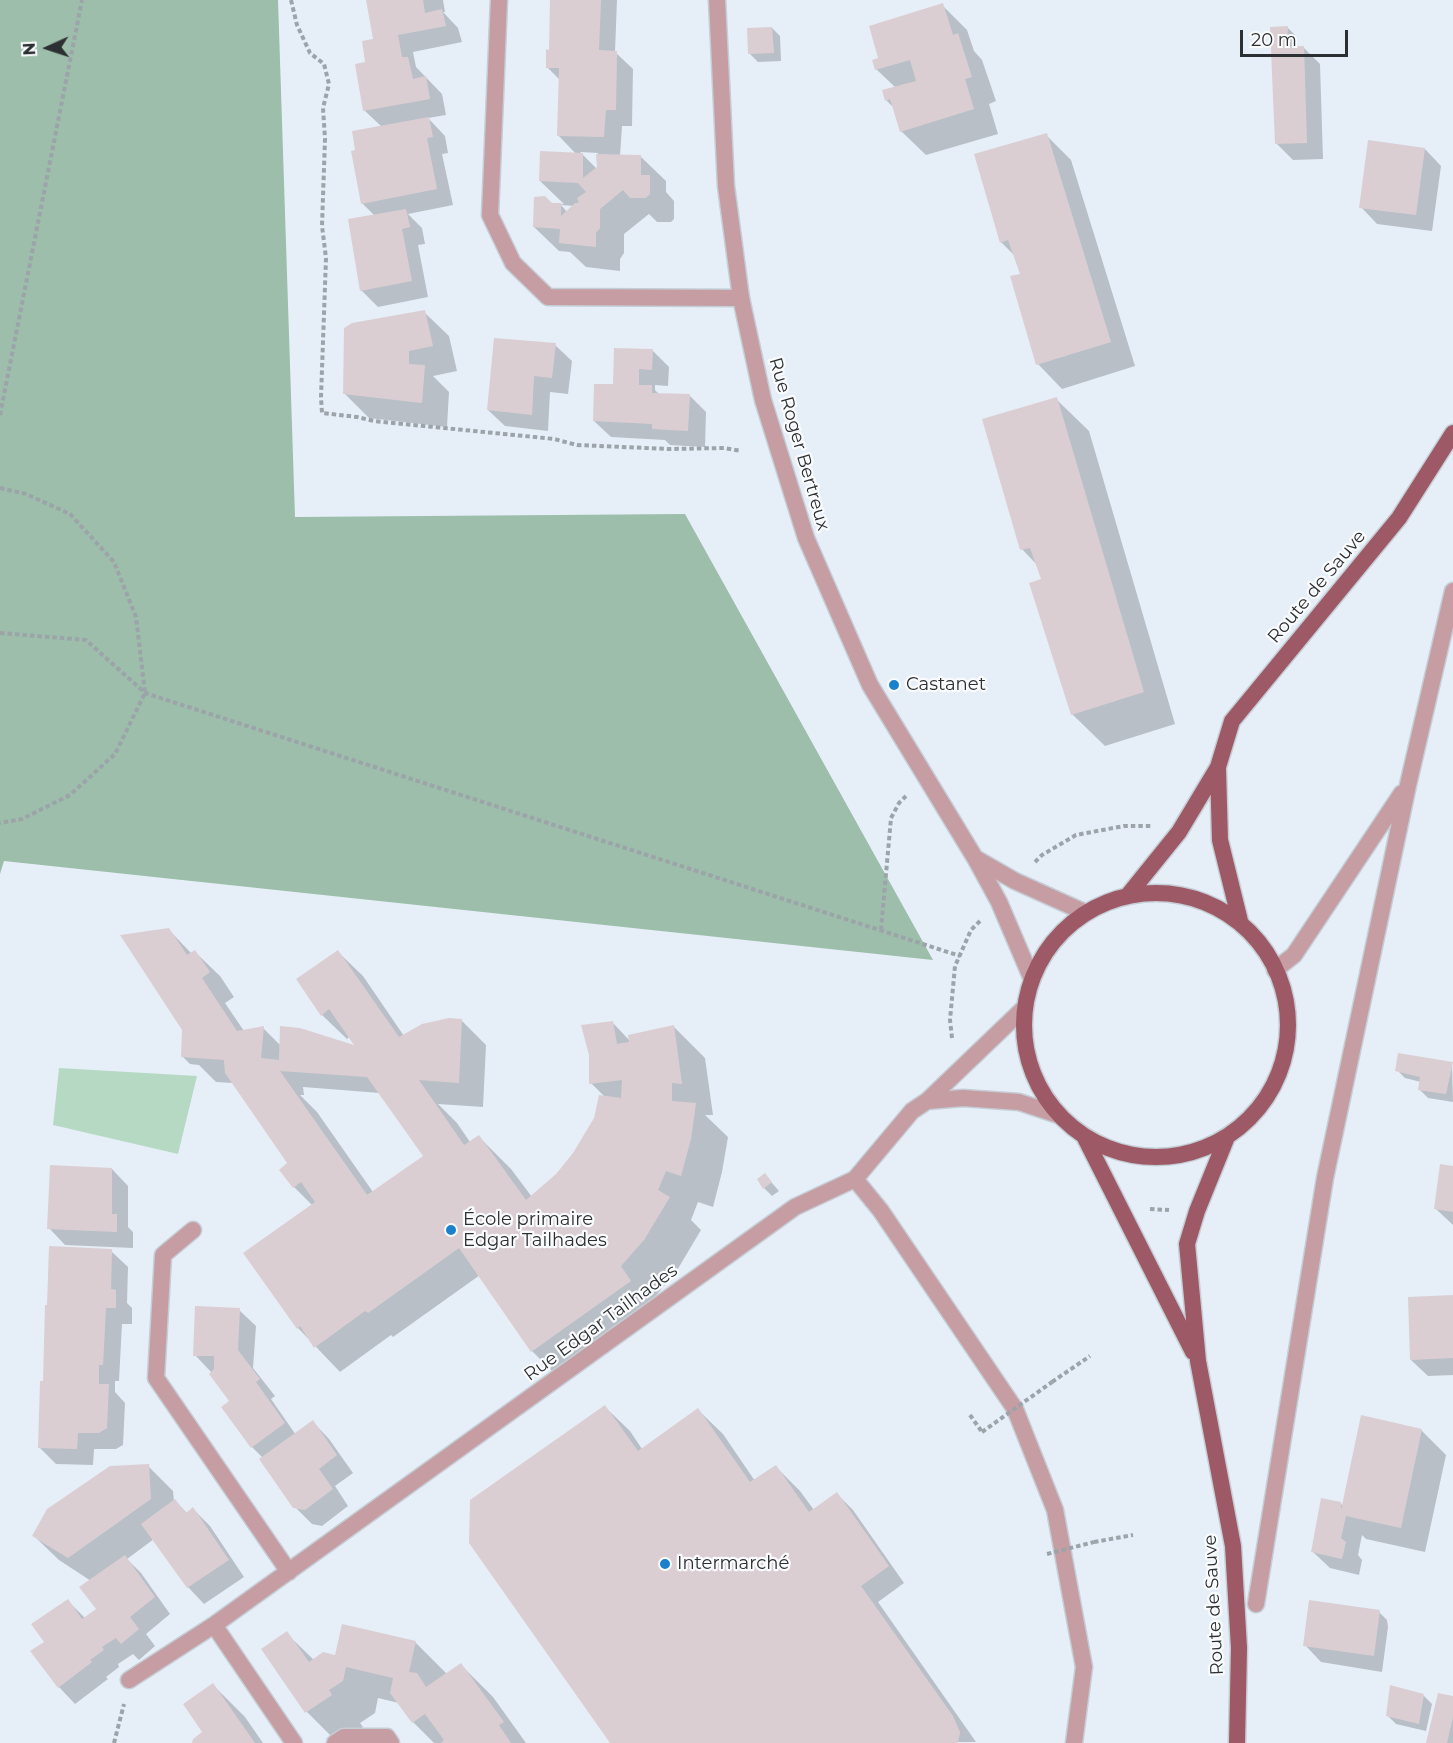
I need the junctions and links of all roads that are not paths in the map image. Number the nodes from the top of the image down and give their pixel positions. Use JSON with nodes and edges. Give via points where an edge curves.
{"nodes":[{"id":1,"x":499,"y":0,"type":"edge"},
{"id":2,"x":717,"y":0,"type":"edge"},
{"id":3,"x":741,"y":298,"type":"junction"},
{"id":4,"x":1453,"y":433,"type":"edge"},
{"id":5,"x":1453,"y":591,"type":"edge"},
{"id":6,"x":1218,"y":768,"type":"junction"},
{"id":7,"x":1408,"y":784,"type":"junction"},
{"id":8,"x":975,"y":858,"type":"junction"},
{"id":9,"x":1129,"y":894,"type":"junction"},
{"id":10,"x":1084,"y":912,"type":"junction"},
{"id":11,"x":1240,"y":921,"type":"junction"},
{"id":12,"x":1275,"y":970,"type":"junction"},
{"id":13,"x":1031,"y":977,"type":"junction"},
{"id":14,"x":1023,"y":1009,"type":"junction"},
{"id":15,"x":927,"y":1101,"type":"junction"},
{"id":16,"x":1058,"y":1115,"type":"junction"},
{"id":17,"x":1227,"y":1137,"type":"junction"},
{"id":18,"x":1085,"y":1138,"type":"junction"},
{"id":19,"x":855,"y":1179,"type":"junction"},
{"id":20,"x":193,"y":1230,"type":"dead end"},
{"id":21,"x":1198,"y":1360,"type":"junction"},
{"id":22,"x":289,"y":1572,"type":"junction"},
{"id":23,"x":1256,"y":1604,"type":"dead end"},
{"id":24,"x":214,"y":1625,"type":"junction"},
{"id":25,"x":129,"y":1680,"type":"road end"},
{"id":26,"x":294,"y":1743,"type":"edge"},
{"id":27,"x":335,"y":1743,"type":"edge"},
{"id":28,"x":391,"y":1743,"type":"edge"},
{"id":29,"x":1074,"y":1743,"type":"edge"},
{"id":30,"x":1238,"y":1743,"type":"edge"}],
"edges":[{"from":1,"to":3,"type":"street","via":[[490,214],[513,263],[548,297]]},
{"from":2,"to":3,"type":"street","name":"Rue Roger Bertreux","via":[[726,186]]},
{"from":3,"to":8,"type":"street","name":"Rue Roger Bertreux","via":[[763,400],[806,538],[870,685]]},
{"from":4,"to":6,"type":"main road","name":"Route de Sauve","via":[[1399,518],[1232,721]]},
{"from":5,"to":7,"type":"street"},
{"from":6,"to":9,"type":"main road","name":"Route de Sauve","via":[[1179,832]]},
{"from":6,"to":11,"type":"main road","name":"Route de Sauve","via":[[1220,840]]},
{"from":7,"to":12,"type":"street","via":[[1294,955]]},
{"from":7,"to":23,"type":"street","via":[[1325,1178]]},
{"from":8,"to":10,"type":"street","name":"Rue Roger Bertreux","via":[[1015,882]]},
{"from":8,"to":13,"type":"street","name":"Rue Roger Bertreux"},
{"from":9,"to":10,"type":"main road"},
{"from":9,"to":11,"type":"main road","via":[[1168,892],[1206,901]]},
{"from":10,"to":13,"type":"main road","via":[[1053,940]]},
{"from":11,"to":12,"type":"main road","via":[[1267,952]]},
{"from":12,"to":17,"type":"main road","via":[[1284,991],[1288,1032],[1280,1074],[1259,1110]]},
{"from":13,"to":14,"type":"main road"},
{"from":14,"to":15,"type":"street","name":"Rue Edgar Tailhades"},
{"from":14,"to":16,"type":"main road","via":[[1024,1048],[1036,1084]]},
{"from":15,"to":16,"type":"street","via":[[963,1098],[1019,1102]]},
{"from":15,"to":19,"type":"street","name":"Rue Edgar Tailhades","via":[[912,1111]]},
{"from":16,"to":18,"type":"main road"},
{"from":17,"to":18,"type":"main road","via":[[1193,1153],[1156,1159],[1119,1153]]},
{"from":17,"to":21,"type":"main road","name":"Route de Sauve","via":[[1187,1244]]},
{"from":18,"to":21,"type":"main road","name":"Route de Sauve"},
{"from":19,"to":22,"type":"street","name":"Rue Edgar Tailhades","via":[[795,1207]]},
{"from":19,"to":29,"type":"street","via":[[1015,1408],[1055,1510],[1084,1667]]},
{"from":20,"to":22,"type":"street","via":[[163,1255],[156,1378]]},
{"from":21,"to":30,"type":"main road","name":"Route de Sauve","via":[[1233,1546],[1239,1648]]},
{"from":22,"to":24,"type":"street","name":"Rue Edgar Tailhades"},
{"from":24,"to":25,"type":"street","name":"Rue Edgar Tailhades"},
{"from":24,"to":26,"type":"street"},
{"from":27,"to":28,"type":"street","via":[[344,1737],[387,1737]]}]}
